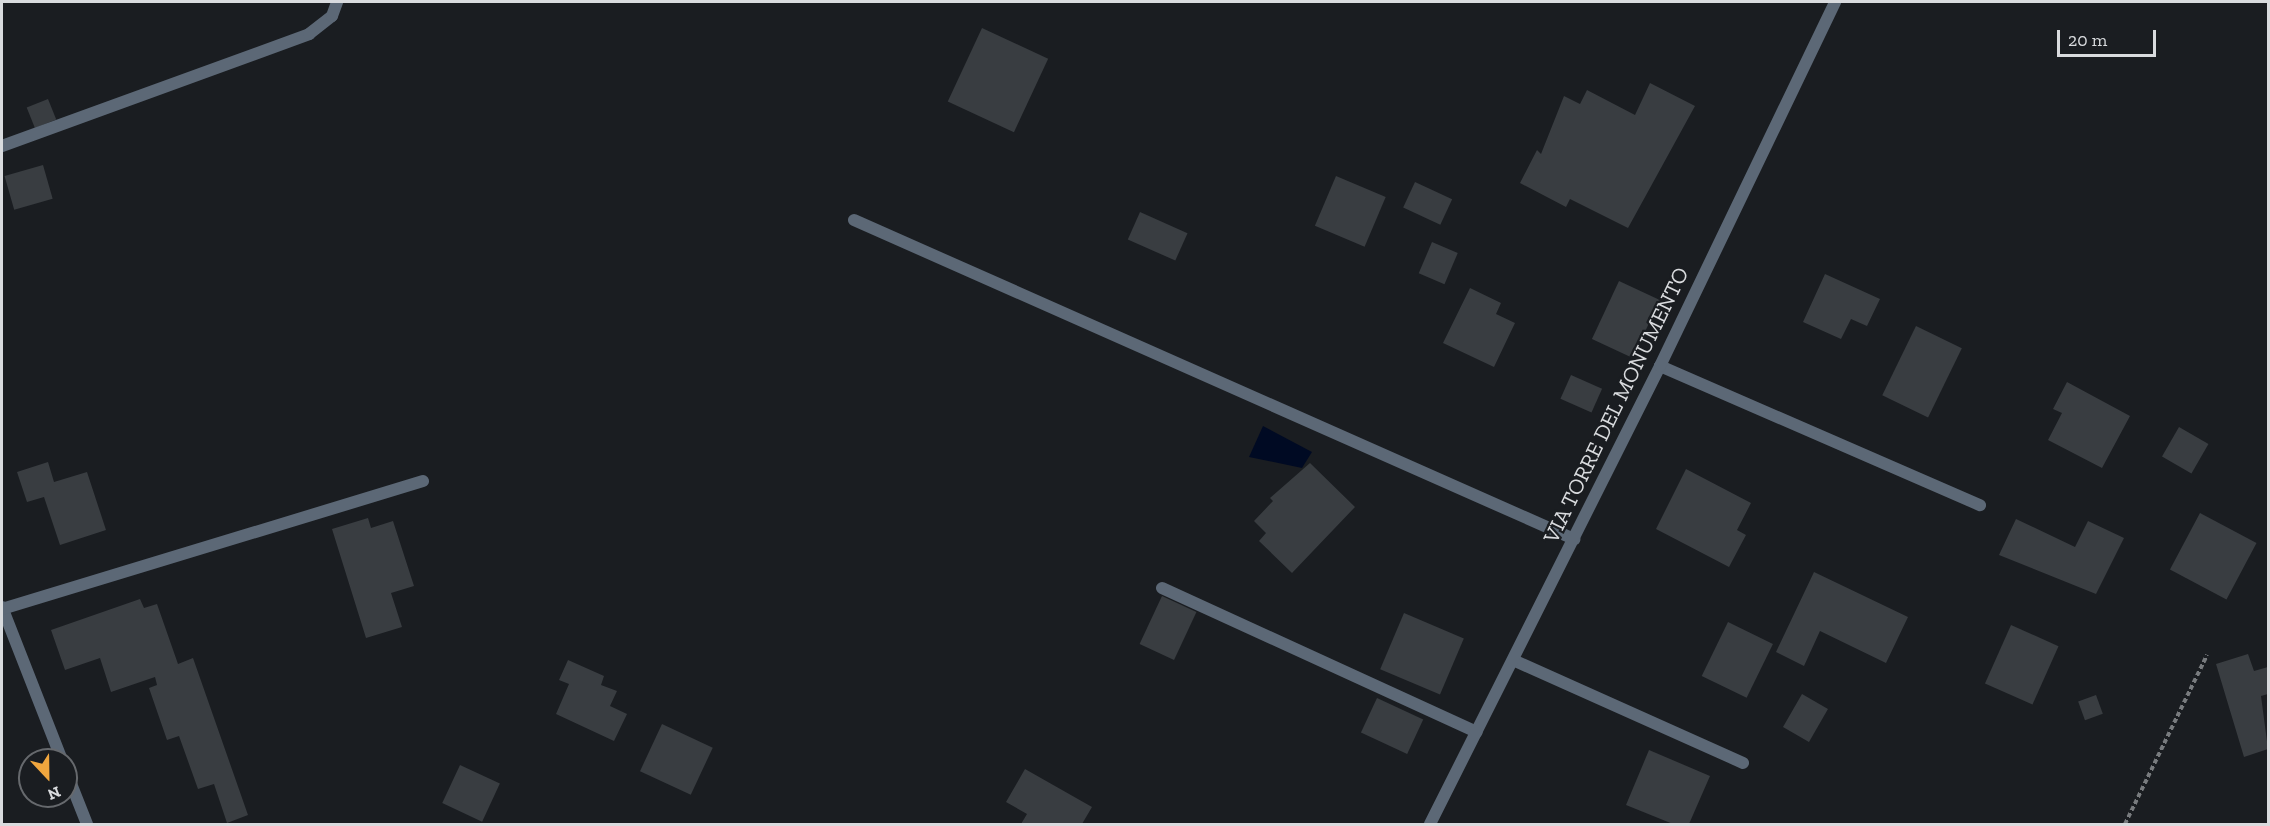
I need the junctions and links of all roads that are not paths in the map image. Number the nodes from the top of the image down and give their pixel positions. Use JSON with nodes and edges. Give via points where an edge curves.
{"nodes":[{"id":1,"x":337,"y":2,"type":"edge"},
{"id":2,"x":1834,"y":2,"type":"edge"},
{"id":3,"x":2,"y":146,"type":"edge"},
{"id":4,"x":854,"y":220,"type":"dead end"},
{"id":5,"x":1660,"y":366,"type":"junction"},
{"id":6,"x":423,"y":481,"type":"dead end"},
{"id":7,"x":1980,"y":506,"type":"dead end"},
{"id":8,"x":1574,"y":539,"type":"junction"},
{"id":9,"x":1162,"y":588,"type":"dead end"},
{"id":10,"x":2,"y":608,"type":"edge"},
{"id":11,"x":1513,"y":660,"type":"junction"},
{"id":12,"x":1477,"y":732,"type":"junction"},
{"id":13,"x":57,"y":748,"type":"edge"},
{"id":14,"x":1743,"y":763,"type":"dead end"},
{"id":15,"x":78,"y":802,"type":"edge"},
{"id":16,"x":87,"y":825,"type":"edge"},
{"id":17,"x":1430,"y":825,"type":"edge"}],
"edges":[{"from":1,"to":3,"type":"street","via":[[326,24],[309,34]]},
{"from":2,"to":5,"type":"street","name":"VIA TORRE DEL MONUMENTO"},
{"from":4,"to":8,"type":"street"},
{"from":5,"to":7,"type":"street"},
{"from":5,"to":8,"type":"street","name":"VIA TORRE DEL MONUMENTO"},
{"from":6,"to":10,"type":"street"},
{"from":8,"to":11,"type":"street","name":"VIA TORRE DEL MONUMENTO"},
{"from":9,"to":12,"type":"street"},
{"from":10,"to":13,"type":"street"},
{"from":11,"to":12,"type":"street","name":"VIA TORRE DEL MONUMENTO"},
{"from":11,"to":14,"type":"street"},
{"from":12,"to":17,"type":"street","name":"VIA TORRE DEL MONUMENTO"},
{"from":15,"to":16,"type":"street"}]}
